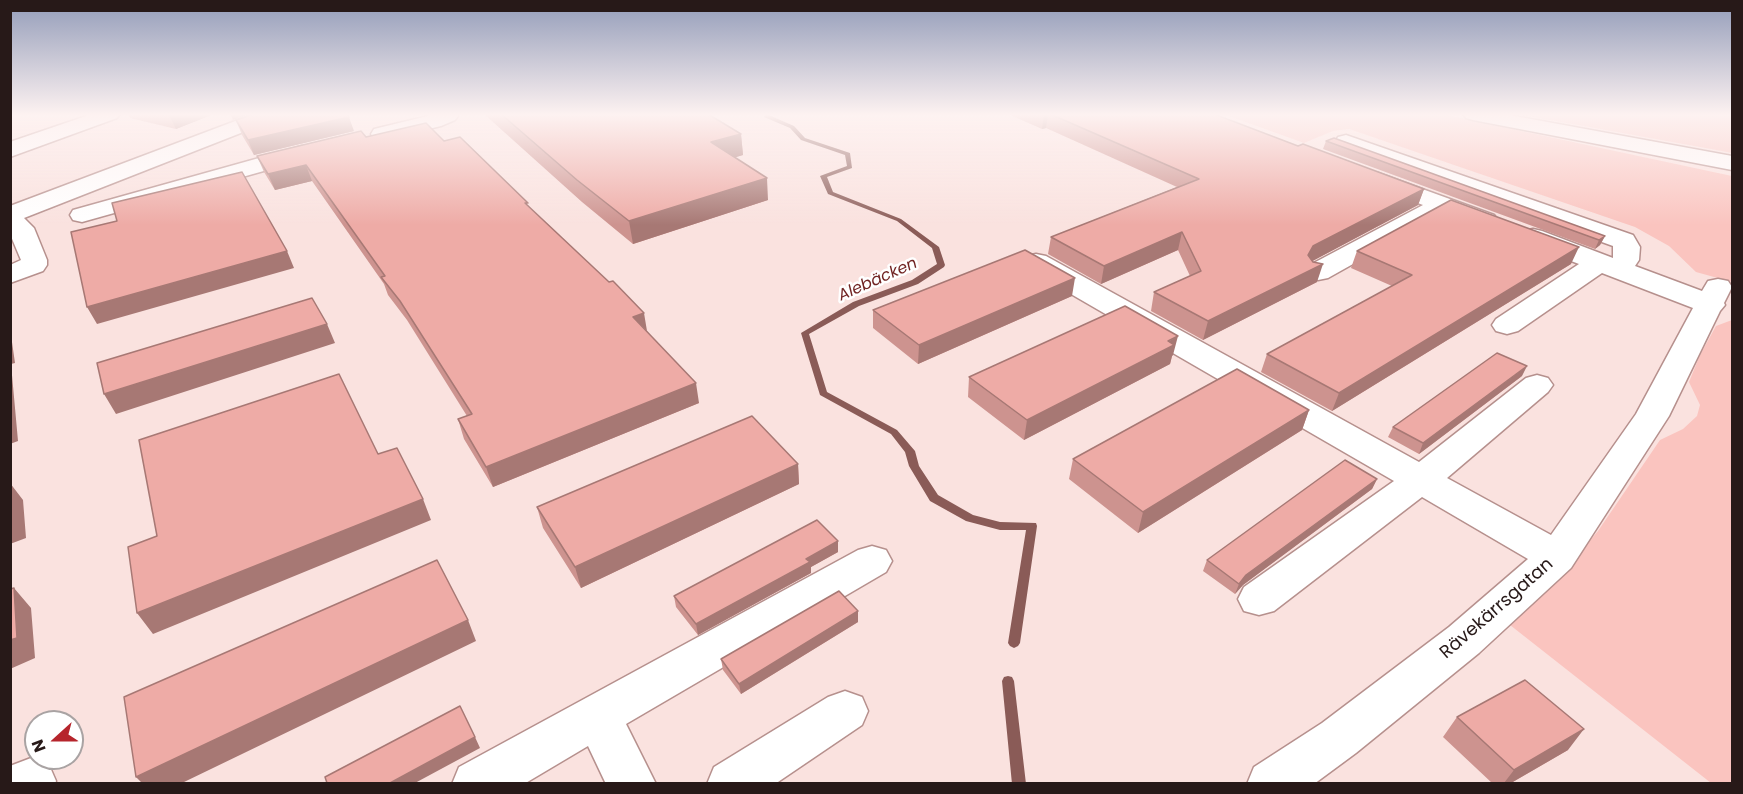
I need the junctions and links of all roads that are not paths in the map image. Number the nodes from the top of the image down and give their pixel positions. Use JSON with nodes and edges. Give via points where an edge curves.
{"nodes":[{"id":1,"x":176,"y":151,"type":"edge"},
{"id":2,"x":309,"y":151,"type":"edge"},
{"id":3,"x":1371,"y":151,"type":"edge"},
{"id":4,"x":1669,"y":151,"type":"edge"},
{"id":5,"x":1732,"y":163,"type":"edge"},
{"id":6,"x":1352,"y":170,"type":"edge"},
{"id":7,"x":1443,"y":204,"type":"junction"},
{"id":8,"x":10,"y":215,"type":"edge"},
{"id":9,"x":82,"y":215,"type":"dead end"},
{"id":10,"x":10,"y":220,"type":"edge"},
{"id":11,"x":1025,"y":255,"type":"edge"},
{"id":12,"x":1609,"y":266,"type":"junction"},
{"id":13,"x":1318,"y":272,"type":"edge"},
{"id":14,"x":10,"y":275,"type":"edge"},
{"id":15,"x":1507,"y":325,"type":"dead end"},
{"id":16,"x":1537,"y":385,"type":"dead end"},
{"id":17,"x":1419,"y":481,"type":"junction"},
{"id":18,"x":1557,"y":557,"type":"junction"},
{"id":19,"x":872,"y":561,"type":"dead end"},
{"id":20,"x":1259,"y":599,"type":"dead end"},
{"id":21,"x":845,"y":711,"type":"dead end"},
{"id":22,"x":598,"y":715,"type":"junction"},
{"id":23,"x":477,"y":783,"type":"edge"},
{"id":24,"x":631,"y":783,"type":"edge"},
{"id":25,"x":732,"y":783,"type":"edge"},
{"id":26,"x":1272,"y":783,"type":"edge"}],
"edges":[{"from":1,"to":8,"type":"street"},
{"from":2,"to":9,"type":"street"},
{"from":3,"to":12,"type":"street","via":[[1624,241],[1626,260]]},
{"from":4,"to":5,"type":"street"},
{"from":6,"to":7,"type":"street"},
{"from":7,"to":12,"type":"street"},
{"from":7,"to":13,"type":"street"},
{"from":10,"to":14,"type":"street","via":[[21,228],[33,260],[33,265]]},
{"from":11,"to":17,"type":"street"},
{"from":12,"to":15,"type":"street"},
{"from":12,"to":18,"type":"street","name":"Rävekärrsgatan","via":[[1714,296],[1652,416]]},
{"from":16,"to":17,"type":"street"},
{"from":17,"to":18,"type":"street"},
{"from":17,"to":20,"type":"street"},
{"from":18,"to":26,"type":"street","name":"Rävekärrsgatan","via":[[1455,647],[1339,738]]},
{"from":19,"to":22,"type":"street"},
{"from":21,"to":25,"type":"street"},
{"from":22,"to":23,"type":"street"},
{"from":22,"to":24,"type":"street"}]}
